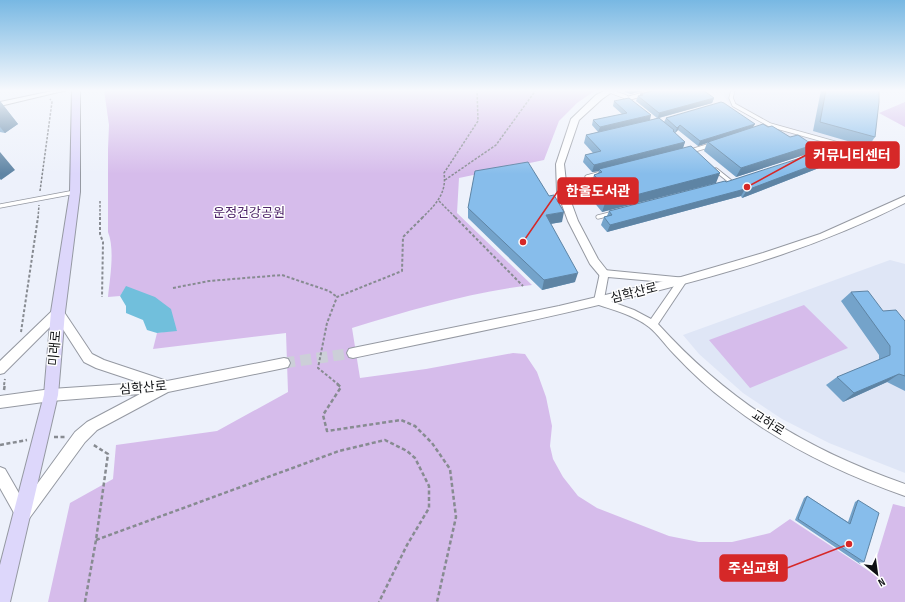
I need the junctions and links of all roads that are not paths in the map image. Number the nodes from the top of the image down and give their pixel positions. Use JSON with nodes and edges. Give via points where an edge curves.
{"nodes":[{"id":1,"x":76,"y":118,"type":"edge"},
{"id":2,"x":576,"y":118,"type":"edge"},
{"id":3,"x":758,"y":118,"type":"edge"},
{"id":4,"x":714,"y":144,"type":"edge"},
{"id":5,"x":686,"y":146,"type":"edge"},
{"id":6,"x":845,"y":146,"type":"dead end"},
{"id":7,"x":692,"y":151,"type":"junction"},
{"id":8,"x":685,"y":153,"type":"edge"},
{"id":9,"x":698,"y":155,"type":"edge"},
{"id":10,"x":715,"y":169,"type":"edge"},
{"id":11,"x":602,"y":173,"type":"edge"},
{"id":12,"x":587,"y":177,"type":"dead end"},
{"id":13,"x":739,"y":180,"type":"edge"},
{"id":14,"x":731,"y":182,"type":"junction"},
{"id":15,"x":724,"y":184,"type":"edge"},
{"id":16,"x":76,"y":192,"type":"junction"},
{"id":17,"x":905,"y":199,"type":"edge"},
{"id":18,"x":0,"y":206,"type":"edge"},
{"id":19,"x":620,"y":212,"type":"edge"},
{"id":20,"x":598,"y":217,"type":"dead end"},
{"id":21,"x":604,"y":272,"type":"junction"},
{"id":22,"x":683,"y":280,"type":"junction"},
{"id":23,"x":599,"y":301,"type":"junction"},
{"id":24,"x":58,"y":312,"type":"junction"},
{"id":25,"x":652,"y":324,"type":"junction"},
{"id":26,"x":353,"y":353,"type":"tunnel mouth"},
{"id":27,"x":284,"y":363,"type":"tunnel mouth"},
{"id":28,"x":4,"y":366,"type":"edge"},
{"id":29,"x":167,"y":387,"type":"junction"},
{"id":30,"x":51,"y":395,"type":"junction"},
{"id":31,"x":1,"y":402,"type":"edge"},
{"id":32,"x":0,"y":474,"type":"edge"},
{"id":33,"x":905,"y":490,"type":"edge"},
{"id":34,"x":23,"y":515,"type":"junction"},
{"id":35,"x":0,"y":602,"type":"edge"}],
"edges":[{"from":1,"to":16,"type":"main road","name":"미래로"},
{"from":2,"to":21,"type":"street","via":[[560,164],[562,191],[573,221],[594,261]]},
{"from":3,"to":6,"type":"lane","via":[[770,125]]},
{"from":4,"to":7,"type":"lane"},
{"from":5,"to":7,"type":"lane"},
{"from":7,"to":8,"type":"lane"},
{"from":7,"to":9,"type":"lane"},
{"from":10,"to":14,"type":"lane"},
{"from":11,"to":12,"type":"lane"},
{"from":13,"to":14,"type":"lane"},
{"from":14,"to":15,"type":"lane"},
{"from":16,"to":18,"type":"lane"},
{"from":16,"to":24,"type":"main road","name":"미래로"},
{"from":17,"to":22,"type":"street","name":"심학산로","via":[[883,211],[801,244]]},
{"from":19,"to":20,"type":"lane"},
{"from":21,"to":22,"type":"street"},
{"from":21,"to":23,"type":"street"},
{"from":22,"to":23,"type":"street","name":"심학산로"},
{"from":22,"to":25,"type":"street"},
{"from":23,"to":25,"type":"street"},
{"from":23,"to":26,"type":"street","name":"심학산로"},
{"from":24,"to":28,"type":"street"},
{"from":24,"to":29,"type":"street","via":[[88,358]]},
{"from":24,"to":30,"type":"main road","name":"미래로"},
{"from":25,"to":33,"type":"street","name":"교하로","via":[[700,373],[733,401],[773,428],[830,459]]},
{"from":27,"to":29,"type":"street","name":"심학산로"},
{"from":29,"to":30,"type":"street","name":"심학산로"},
{"from":29,"to":34,"type":"street","via":[[98,423],[80,437]]},
{"from":30,"to":31,"type":"street","name":"심학산로"},
{"from":30,"to":34,"type":"main road","name":"미래로"},
{"from":32,"to":34,"type":"street"},
{"from":34,"to":35,"type":"main road","name":"미래로"}]}
